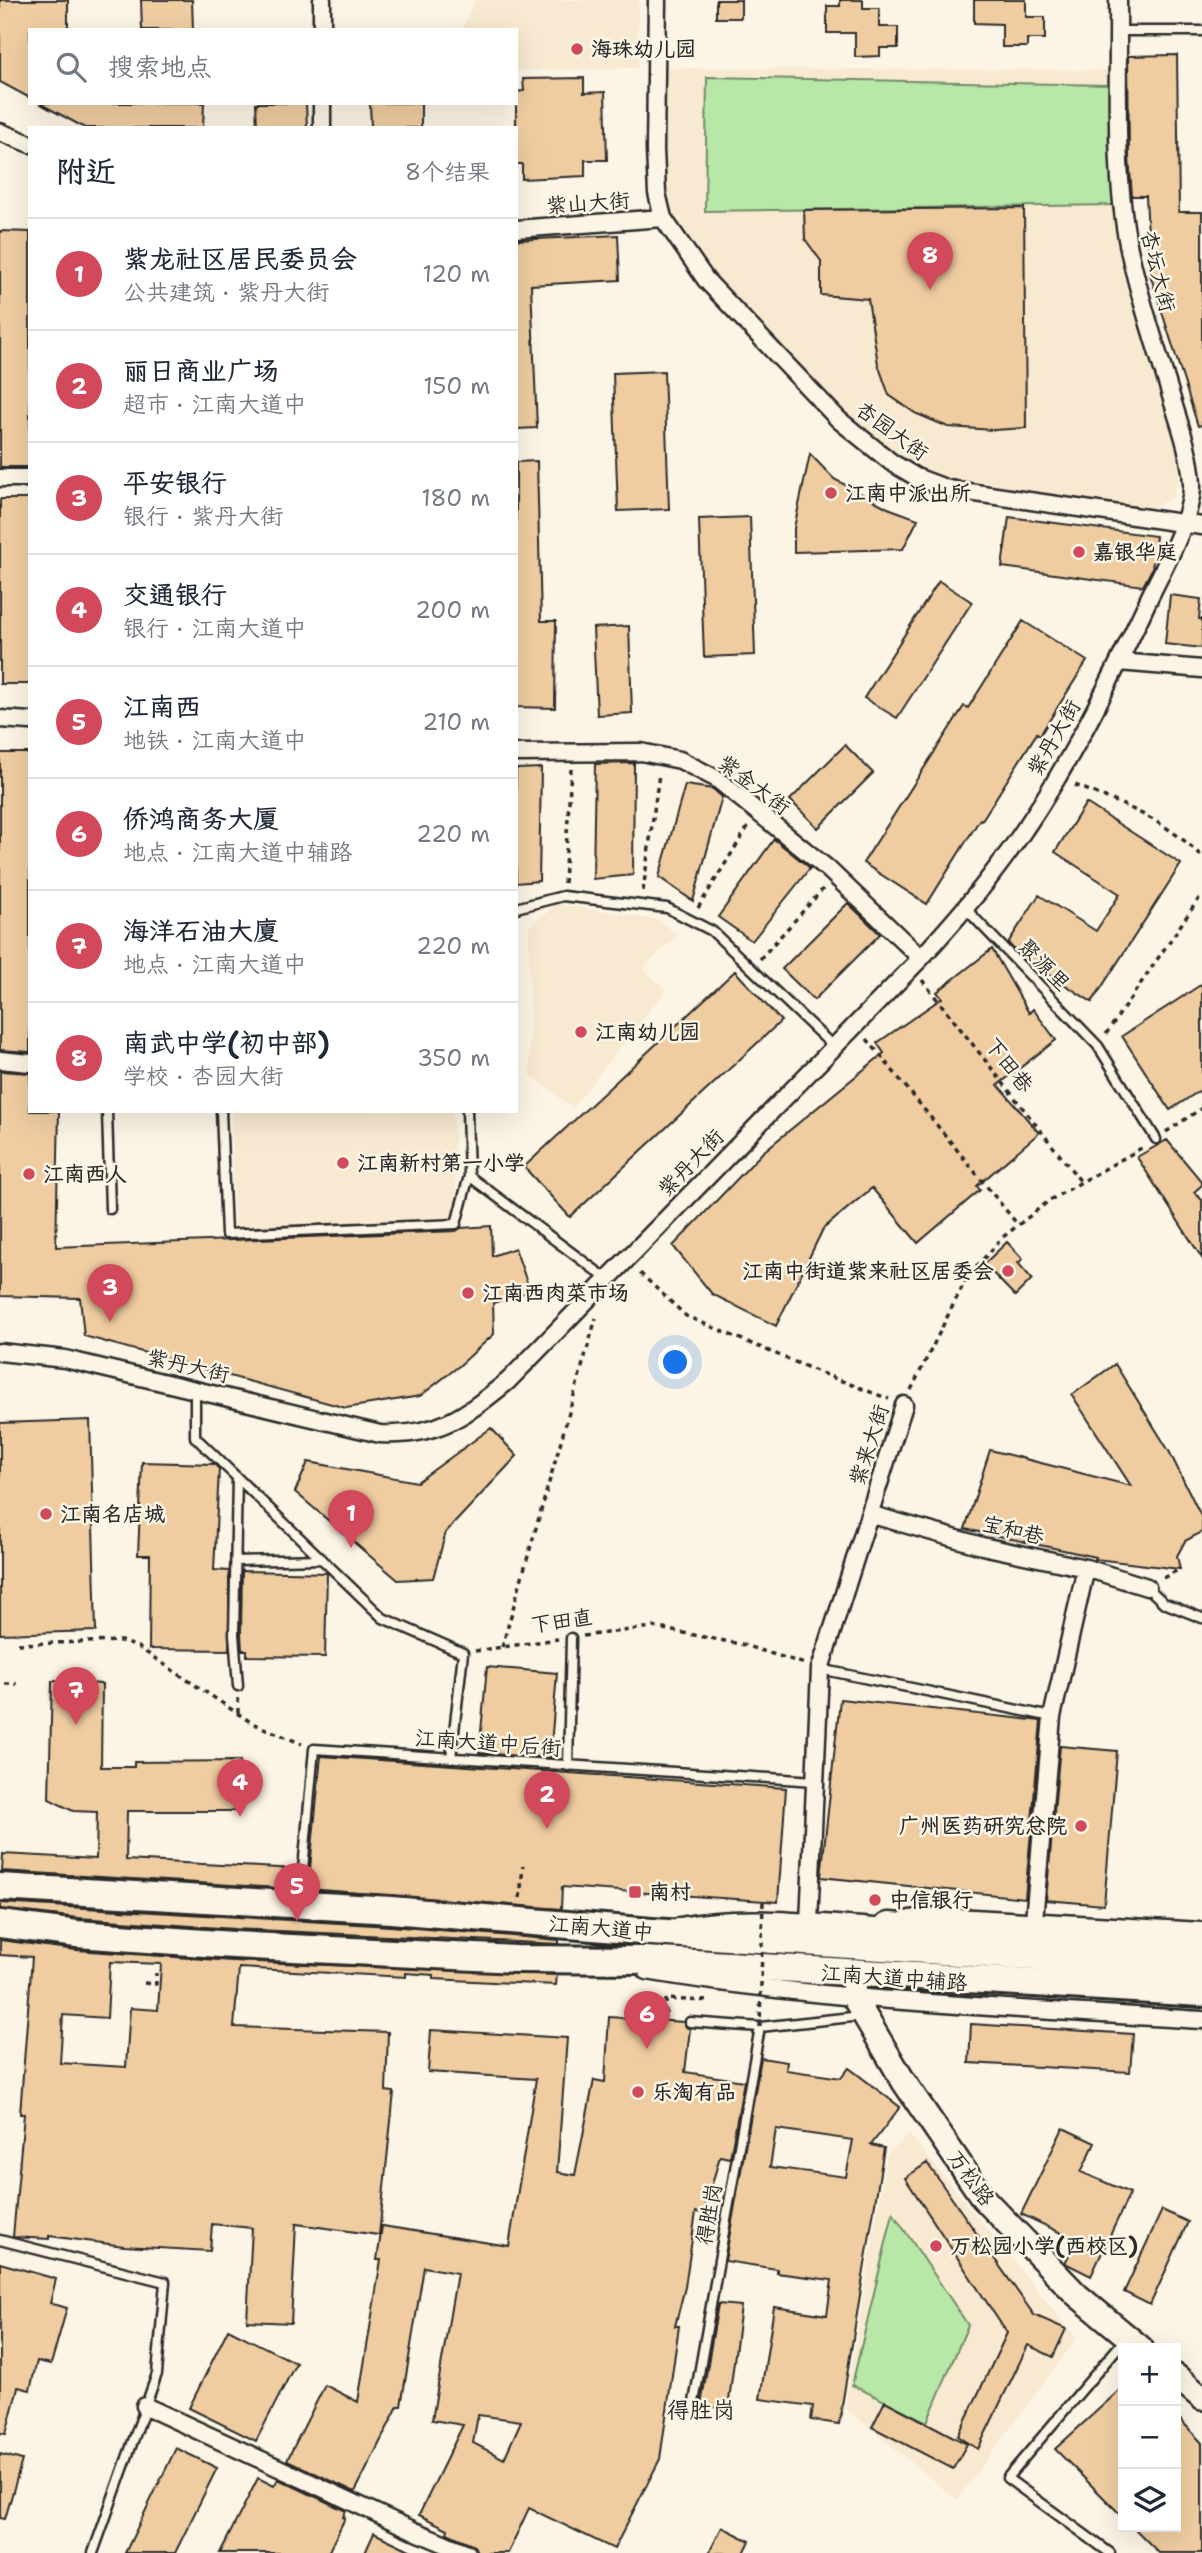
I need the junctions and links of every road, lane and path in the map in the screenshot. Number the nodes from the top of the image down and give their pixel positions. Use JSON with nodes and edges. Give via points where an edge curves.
{"nodes":[{"id":1,"x":322,"y":0,"type":"edge"},
{"id":2,"x":657,"y":0,"type":"edge"},
{"id":3,"x":1118,"y":0,"type":"edge"},
{"id":4,"x":322,"y":28,"type":"edge"},
{"id":5,"x":1202,"y":30,"type":"edge"},
{"id":6,"x":1118,"y":31,"type":"junction"},
{"id":7,"x":322,"y":105,"type":"edge"},
{"id":8,"x":322,"y":126,"type":"edge"},
{"id":9,"x":0,"y":132,"type":"edge"},
{"id":10,"x":28,"y":143,"type":"edge"},
{"id":11,"x":663,"y":218,"type":"junction"},
{"id":12,"x":518,"y":229,"type":"edge"},
{"id":13,"x":0,"y":478,"type":"edge"},
{"id":14,"x":28,"y":478,"type":"edge"},
{"id":15,"x":1182,"y":525,"type":"junction"},
{"id":16,"x":1202,"y":526,"type":"edge"},
{"id":17,"x":1119,"y":662,"type":"junction"},
{"id":18,"x":1202,"y":669,"type":"edge"},
{"id":19,"x":0,"y":719,"type":"edge"},
{"id":20,"x":28,"y":721,"type":"edge"},
{"id":21,"x":518,"y":753,"type":"edge"},
{"id":22,"x":572,"y":753,"type":"junction"},
{"id":23,"x":662,"y":756,"type":"junction"},
{"id":24,"x":1057,"y":777,"type":"junction"},
{"id":25,"x":757,"y":812,"type":"junction"},
{"id":26,"x":1202,"y":857,"type":"edge"},
{"id":27,"x":835,"y":876,"type":"junction"},
{"id":28,"x":1202,"y":894,"type":"edge"},
{"id":29,"x":563,"y":896,"type":"junction"},
{"id":30,"x":642,"y":904,"type":"junction"},
{"id":31,"x":518,"y":907,"type":"edge"},
{"id":32,"x":965,"y":908,"type":"junction"},
{"id":33,"x":691,"y":919,"type":"junction"},
{"id":34,"x":916,"y":963,"type":"junction"},
{"id":35,"x":752,"y":968,"type":"junction"},
{"id":36,"x":855,"y":1025,"type":"junction"},
{"id":37,"x":1098,"y":1046,"type":"junction"},
{"id":38,"x":834,"y":1047,"type":"junction"},
{"id":39,"x":0,"y":1060,"type":"edge"},
{"id":40,"x":28,"y":1063,"type":"edge"},
{"id":41,"x":1202,"y":1108,"type":"edge"},
{"id":42,"x":107,"y":1113,"type":"edge"},
{"id":43,"x":222,"y":1113,"type":"edge"},
{"id":44,"x":467,"y":1113,"type":"edge"},
{"id":45,"x":1156,"y":1139,"type":"junction"},
{"id":46,"x":469,"y":1176,"type":"junction"},
{"id":47,"x":1082,"y":1182,"type":"junction"},
{"id":48,"x":110,"y":1209,"type":"dead end"},
{"id":49,"x":1018,"y":1225,"type":"junction"},
{"id":50,"x":626,"y":1259,"type":"junction"},
{"id":51,"x":607,"y":1279,"type":"junction"},
{"id":52,"x":596,"y":1318,"type":"dead end"},
{"id":53,"x":0,"y":1352,"type":"edge"},
{"id":54,"x":195,"y":1388,"type":"junction"},
{"id":55,"x":904,"y":1405,"type":"junction"},
{"id":56,"x":237,"y":1477,"type":"junction"},
{"id":57,"x":869,"y":1514,"type":"junction"},
{"id":58,"x":322,"y":1559,"type":"junction"},
{"id":59,"x":236,"y":1561,"type":"junction"},
{"id":60,"x":1086,"y":1568,"type":"junction"},
{"id":61,"x":1147,"y":1587,"type":"joint"},
{"id":62,"x":1202,"y":1618,"type":"edge"},
{"id":63,"x":571,"y":1637,"type":"junction"},
{"id":64,"x":18,"y":1644,"type":"dead end"},
{"id":65,"x":502,"y":1647,"type":"junction"},
{"id":66,"x":463,"y":1653,"type":"junction"},
{"id":67,"x":820,"y":1669,"type":"junction"},
{"id":68,"x":5,"y":1684,"type":"dead end"},
{"id":69,"x":17,"y":1684,"type":"dead end"},
{"id":70,"x":238,"y":1686,"type":"dead end"},
{"id":71,"x":1052,"y":1717,"type":"junction"},
{"id":72,"x":314,"y":1749,"type":"junction"},
{"id":73,"x":451,"y":1758,"type":"junction"},
{"id":74,"x":568,"y":1766,"type":"junction"},
{"id":75,"x":815,"y":1781,"type":"junction"},
{"id":76,"x":523,"y":1866,"type":"dead end"},
{"id":77,"x":0,"y":1888,"type":"edge"},
{"id":78,"x":80,"y":1892,"type":"junction"},
{"id":79,"x":763,"y":1901,"type":"dead end"},
{"id":80,"x":300,"y":1904,"type":"junction"},
{"id":81,"x":517,"y":1920,"type":"junction"},
{"id":82,"x":1034,"y":1920,"type":"junction"},
{"id":83,"x":809,"y":1923,"type":"junction"},
{"id":84,"x":0,"y":1924,"type":"edge"},
{"id":85,"x":1202,"y":1931,"type":"edge"},
{"id":86,"x":652,"y":1932,"type":"junction"},
{"id":87,"x":77,"y":1934,"type":"junction"},
{"id":88,"x":888,"y":1938,"type":"junction"},
{"id":89,"x":1202,"y":1949,"type":"edge"},
{"id":90,"x":1202,"y":1968,"type":"edge"},
{"id":91,"x":156,"y":1973,"type":"dead end"},
{"id":92,"x":144,"y":1983,"type":"dead end"},
{"id":93,"x":1202,"y":1993,"type":"edge"},
{"id":94,"x":857,"y":1994,"type":"junction"},
{"id":95,"x":719,"y":2001,"type":"dead end"},
{"id":96,"x":666,"y":2014,"type":"dead end"},
{"id":97,"x":1202,"y":2020,"type":"edge"},
{"id":98,"x":690,"y":2022,"type":"dead end"},
{"id":99,"x":760,"y":2027,"type":"junction"},
{"id":100,"x":0,"y":2240,"type":"edge"},
{"id":101,"x":1134,"y":2342,"type":"edge"},
{"id":102,"x":1181,"y":2380,"type":"edge"},
{"id":103,"x":1202,"y":2398,"type":"edge"},
{"id":104,"x":145,"y":2406,"type":"junction"},
{"id":105,"x":693,"y":2408,"type":"dead end"},
{"id":106,"x":93,"y":2553,"type":"edge"},
{"id":107,"x":467,"y":2553,"type":"edge"},
{"id":108,"x":1111,"y":2553,"type":"edge"}],
"edges":[{"from":1,"to":4,"type":"street"},
{"from":2,"to":11,"type":"street","via":[[655,150]]},
{"from":3,"to":6,"type":"street","name":"杏坛大街"},
{"from":5,"to":6,"type":"lane"},
{"from":6,"to":15,"type":"street","name":"杏坛大街","via":[[1122,208],[1135,274],[1186,444],[1192,483],[1191,503]]},
{"from":7,"to":8,"type":"street"},
{"from":9,"to":10,"type":"street"},
{"from":11,"to":12,"type":"street","name":"紫山大街"},
{"from":11,"to":15,"type":"street","name":"杏园大街","via":[[706,280],[839,420],[891,463],[948,489]]},
{"from":13,"to":14,"type":"street"},
{"from":15,"to":16,"type":"street"},
{"from":15,"to":17,"type":"street","name":"紫丹大街"},
{"from":17,"to":18,"type":"street"},
{"from":17,"to":24,"type":"street","name":"紫丹大街"},
{"from":19,"to":20,"type":"street"},
{"from":21,"to":22,"type":"street","name":"紫金大街"},
{"from":22,"to":23,"type":"street","name":"紫金大街"},
{"from":22,"to":29,"type":"path"},
{"from":23,"to":25,"type":"street","name":"紫金大街","via":[[717,779]]},
{"from":23,"to":30,"type":"path"},
{"from":24,"to":26,"type":"path","via":[[1142,813]]},
{"from":24,"to":32,"type":"street","name":"紫丹大街","via":[[995,872]]},
{"from":25,"to":27,"type":"street","name":"紫金大街"},
{"from":25,"to":33,"type":"path"},
{"from":27,"to":34,"type":"street","name":"紫金大街"},
{"from":27,"to":35,"type":"path"},
{"from":28,"to":37,"type":"path"},
{"from":29,"to":30,"type":"lane"},
{"from":29,"to":31,"type":"lane"},
{"from":30,"to":33,"type":"lane"},
{"from":32,"to":34,"type":"street","name":"紫丹大街"},
{"from":32,"to":37,"type":"lane","name":"聚源里"},
{"from":33,"to":35,"type":"lane","via":[[712,931]]},
{"from":34,"to":36,"type":"street","name":"紫丹大街"},
{"from":34,"to":47,"type":"path","name":"下田巷"},
{"from":35,"to":38,"type":"lane"},
{"from":36,"to":38,"type":"street","name":"紫丹大街"},
{"from":36,"to":49,"type":"path"},
{"from":37,"to":45,"type":"lane","name":"聚源里"},
{"from":38,"to":50,"type":"street","name":"紫丹大街"},
{"from":39,"to":40,"type":"street"},
{"from":41,"to":45,"type":"path","name":"紫来大街"},
{"from":42,"to":48,"type":"lane"},
{"from":43,"to":46,"type":"lane","via":[[226,1234],[456,1224]]},
{"from":44,"to":46,"type":"lane"},
{"from":45,"to":47,"type":"path","name":"紫来大街"},
{"from":46,"to":51,"type":"lane"},
{"from":47,"to":49,"type":"path","name":"紫来大街"},
{"from":49,"to":55,"type":"path","name":"紫来大街","via":[[967,1277]]},
{"from":50,"to":51,"type":"street","name":"紫丹大街"},
{"from":50,"to":55,"type":"path","via":[[686,1316]]},
{"from":51,"to":54,"type":"street","name":"紫丹大街","via":[[508,1381],[473,1409],[419,1433],[380,1434]]},
{"from":52,"to":65,"type":"path"},
{"from":53,"to":54,"type":"street","name":"紫丹大街","via":[[65,1359]]},
{"from":54,"to":56,"type":"lane","via":[[195,1437]]},
{"from":55,"to":57,"type":"street","name":"紫来大街"},
{"from":56,"to":58,"type":"lane"},
{"from":56,"to":59,"type":"lane"},
{"from":57,"to":60,"type":"street","name":"宝和巷","via":[[982,1546]]},
{"from":57,"to":67,"type":"street","name":"紫来大街"},
{"from":58,"to":59,"type":"lane"},
{"from":58,"to":66,"type":"lane","via":[[383,1618]]},
{"from":59,"to":70,"type":"lane"},
{"from":60,"to":61,"type":"street","name":"宝和巷"},
{"from":60,"to":71,"type":"street"},
{"from":61,"to":62,"type":"lane","via":[[1164,1603]]},
{"from":63,"to":65,"type":"path","name":"下田直"},
{"from":63,"to":67,"type":"path","name":"下田直","via":[[653,1627],[740,1644]]},
{"from":63,"to":74,"type":"lane"},
{"from":64,"to":72,"type":"path","via":[[121,1641],[138,1647],[252,1723]]},
{"from":65,"to":66,"type":"path","name":"下田直"},
{"from":66,"to":73,"type":"lane"},
{"from":67,"to":71,"type":"lane"},
{"from":67,"to":75,"type":"street","name":"紫来大街"},
{"from":68,"to":69,"type":"path"},
{"from":71,"to":82,"type":"street"},
{"from":72,"to":73,"type":"lane","name":"江南大道中后街"},
{"from":72,"to":80,"type":"lane"},
{"from":73,"to":74,"type":"lane","name":"江南大道中后街"},
{"from":74,"to":75,"type":"lane","name":"江南大道中后街"},
{"from":75,"to":83,"type":"street","name":"紫来大街"},
{"from":76,"to":81,"type":"path"},
{"from":77,"to":78,"type":"main road","name":"江南大道中"},
{"from":78,"to":80,"type":"main road","name":"江南大道中"},
{"from":78,"to":87,"type":"main road"},
{"from":79,"to":99,"type":"path","bridge":true},
{"from":80,"to":81,"type":"main road","name":"江南大道中"},
{"from":81,"to":86,"type":"main road","name":"江南大道中"},
{"from":82,"to":85,"type":"street"},
{"from":82,"to":88,"type":"street","via":[[910,1919]]},
{"from":83,"to":86,"type":"street","via":[[724,1919]]},
{"from":83,"to":88,"type":"street"},
{"from":84,"to":87,"type":"main road","name":"江南大道中"},
{"from":86,"to":88,"type":"main road","name":"江南大道中"},
{"from":87,"to":94,"type":"main road","name":"江南大道中","via":[[395,1954],[644,1960]]},
{"from":88,"to":89,"type":"highway"},
{"from":88,"to":90,"type":"main road","name":"江南大道中"},
{"from":91,"to":92,"type":"path","via":[[156,1984]]},
{"from":93,"to":94,"type":"main road","name":"江南大道中"},
{"from":94,"to":97,"type":"street","name":"江南大道中辅路"},
{"from":94,"to":99,"type":"lane"},
{"from":94,"to":101,"type":"street","name":"万松路","via":[[904,2082],[983,2198],[1077,2295]]},
{"from":95,"to":96,"type":"path","via":[[666,1999]]},
{"from":98,"to":99,"type":"lane"},
{"from":99,"to":105,"type":"lane","name":"得胜岗"},
{"from":100,"to":104,"type":"lane","via":[[165,2282],[157,2374]]},
{"from":101,"to":108,"type":"lane","via":[[1007,2478]]},
{"from":102,"to":103,"type":"street"},
{"from":104,"to":106,"type":"lane"},
{"from":104,"to":107,"type":"street"}]}
